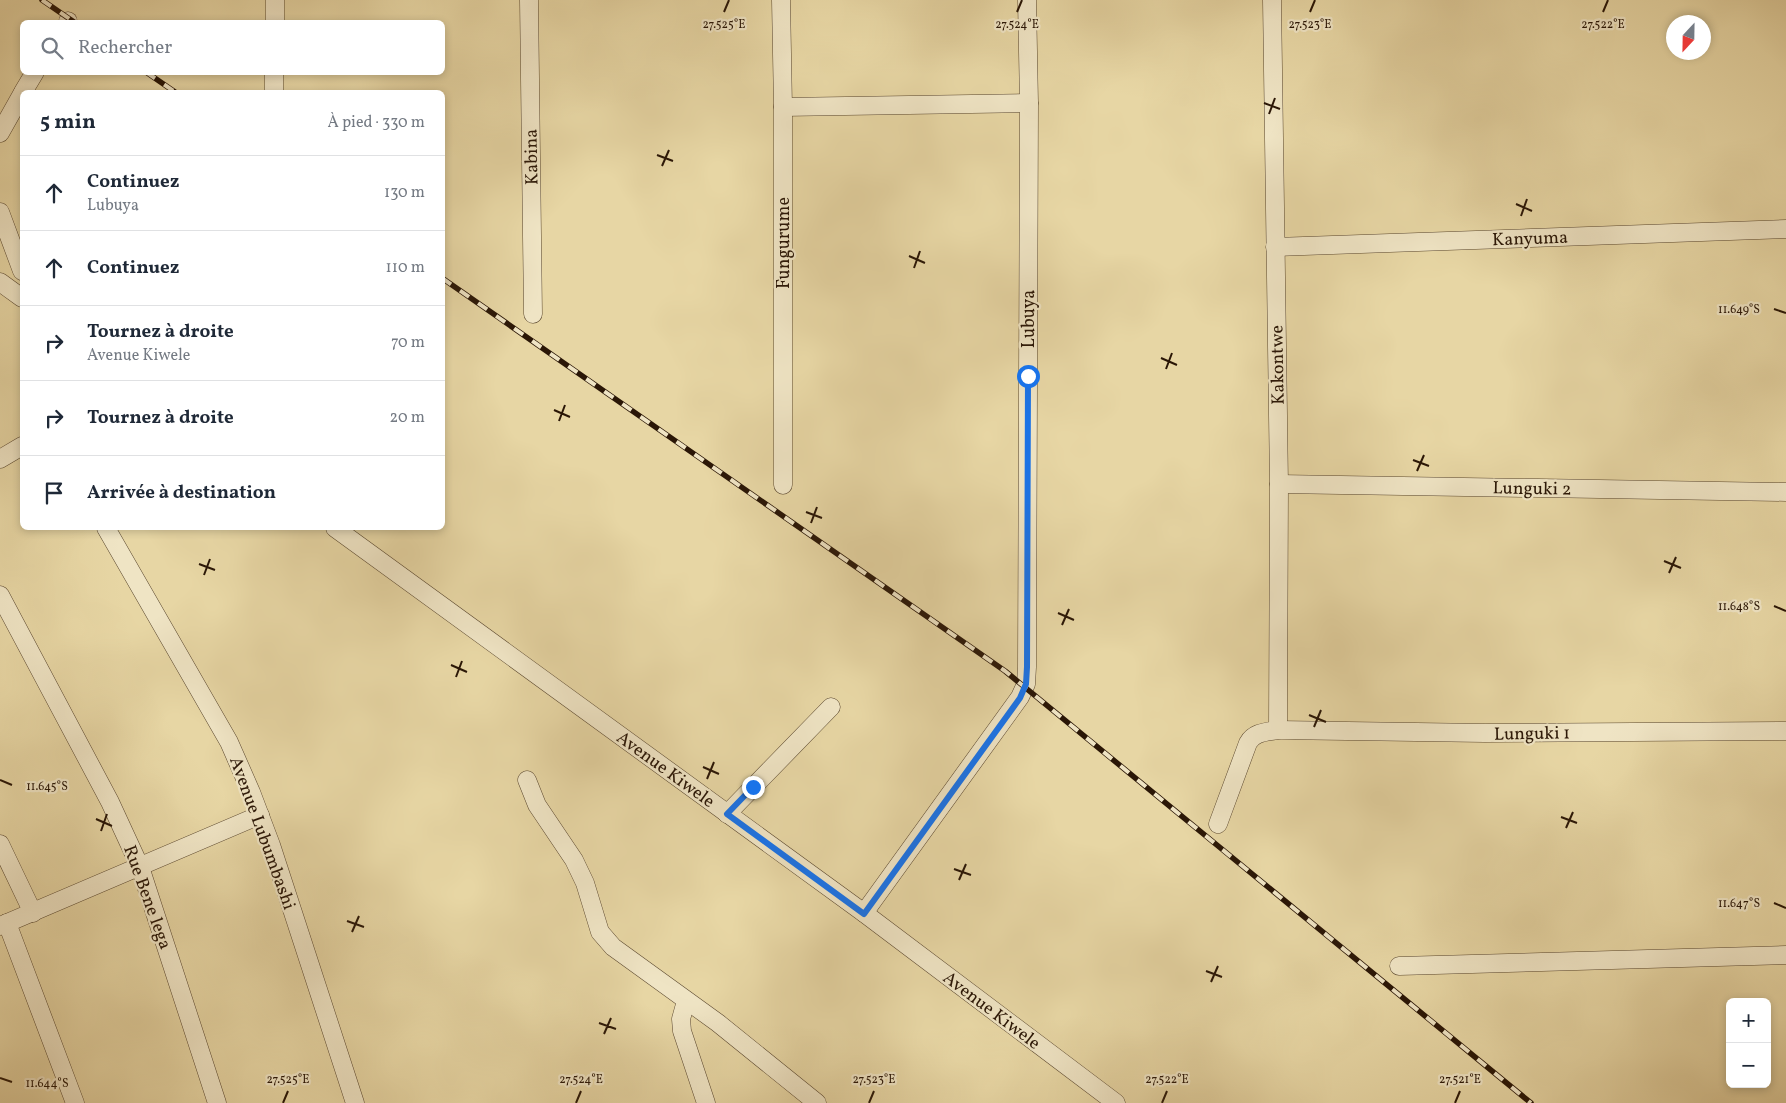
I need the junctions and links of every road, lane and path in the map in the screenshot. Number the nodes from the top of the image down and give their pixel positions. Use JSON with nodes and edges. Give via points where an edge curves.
{"nodes":[{"id":1,"x":275,"y":0,"type":"edge"},
{"id":2,"x":529,"y":0,"type":"edge"},
{"id":3,"x":781,"y":0,"type":"edge"},
{"id":4,"x":1027,"y":0,"type":"edge"},
{"id":5,"x":1272,"y":0,"type":"edge"},
{"id":6,"x":275,"y":20,"type":"edge"},
{"id":7,"x":33,"y":75,"type":"edge"},
{"id":8,"x":274,"y":75,"type":"edge"},
{"id":9,"x":25,"y":90,"type":"edge"},
{"id":10,"x":274,"y":90,"type":"edge"},
{"id":11,"x":20,"y":98,"type":"edge"},
{"id":12,"x":1029,"y":104,"type":"junction"},
{"id":13,"x":783,"y":107,"type":"junction"},
{"id":14,"x":0,"y":133,"type":"edge"},
{"id":15,"x":0,"y":212,"type":"edge"},
{"id":16,"x":1786,"y":229,"type":"edge"},
{"id":17,"x":1275,"y":247,"type":"junction"},
{"id":18,"x":20,"y":266,"type":"edge"},
{"id":19,"x":0,"y":282,"type":"edge"},
{"id":20,"x":20,"y":297,"type":"edge"},
{"id":21,"x":533,"y":314,"type":"dead end"},
{"id":22,"x":20,"y":447,"type":"edge"},
{"id":23,"x":0,"y":459,"type":"edge"},
{"id":24,"x":1279,"y":484,"type":"junction"},
{"id":25,"x":783,"y":485,"type":"dead end"},
{"id":26,"x":1786,"y":492,"type":"edge"},
{"id":27,"x":107,"y":530,"type":"edge"},
{"id":28,"x":338,"y":530,"type":"edge"},
{"id":29,"x":0,"y":596,"type":"edge"},
{"id":30,"x":831,"y":707,"type":"dead end"},
{"id":31,"x":1278,"y":730,"type":"junction"},
{"id":32,"x":1786,"y":730,"type":"edge"},
{"id":33,"x":527,"y":780,"type":"dead end"},
{"id":34,"x":727,"y":814,"type":"junction"},
{"id":35,"x":260,"y":816,"type":"junction"},
{"id":36,"x":1218,"y":824,"type":"dead end"},
{"id":37,"x":0,"y":844,"type":"edge"},
{"id":38,"x":140,"y":867,"type":"junction"},
{"id":39,"x":33,"y":913,"type":"junction"},
{"id":40,"x":864,"y":914,"type":"junction"},
{"id":41,"x":4,"y":925,"type":"edge"},
{"id":42,"x":1786,"y":955,"type":"edge"},
{"id":43,"x":1399,"y":966,"type":"dead end"},
{"id":44,"x":686,"y":1001,"type":"junction"},
{"id":45,"x":75,"y":1103,"type":"edge"},
{"id":46,"x":217,"y":1103,"type":"edge"},
{"id":47,"x":355,"y":1103,"type":"edge"},
{"id":48,"x":706,"y":1103,"type":"edge"},
{"id":49,"x":817,"y":1103,"type":"edge"},
{"id":50,"x":1116,"y":1103,"type":"edge"}],
"edges":[{"from":1,"to":6,"type":"street"},
{"from":2,"to":21,"type":"street","name":"Kabina"},
{"from":3,"to":13,"type":"street","name":"Fungurume"},
{"from":4,"to":12,"type":"street","name":"Lubuya"},
{"from":5,"to":17,"type":"street","name":"Kakontwe"},
{"from":7,"to":9,"type":"street"},
{"from":8,"to":10,"type":"street"},
{"from":11,"to":14,"type":"street"},
{"from":12,"to":13,"type":"street"},
{"from":12,"to":40,"type":"street","name":"Lubuya","via":[[1026,684],[1020,698]]},
{"from":13,"to":25,"type":"street","name":"Fungurume"},
{"from":15,"to":18,"type":"street"},
{"from":16,"to":17,"type":"street","name":"Kanyuma"},
{"from":17,"to":24,"type":"street","name":"Kakontwe"},
{"from":19,"to":20,"type":"street"},
{"from":22,"to":23,"type":"street"},
{"from":24,"to":26,"type":"street","name":"Lunguki 2"},
{"from":24,"to":31,"type":"street","name":"Kakontwe"},
{"from":27,"to":35,"type":"street","name":"Avenue Lubumbashi","via":[[229,742]]},
{"from":28,"to":34,"type":"street","name":"Avenue Kiwele"},
{"from":29,"to":38,"type":"street","name":"Rue Bene lega","via":[[110,802]]},
{"from":30,"to":34,"type":"street"},
{"from":31,"to":32,"type":"street","name":"Lunguki 1","via":[[1485,733]]},
{"from":31,"to":36,"type":"street","name":"Lunguki 1","via":[[1250,739]]},
{"from":33,"to":44,"type":"street","via":[[537,805],[574,860],[585,883],[600,932],[613,947]]},
{"from":34,"to":40,"type":"street","name":"Avenue Kiwele"},
{"from":35,"to":38,"type":"street"},
{"from":35,"to":47,"type":"street","name":"Avenue Lubumbashi"},
{"from":37,"to":39,"type":"street"},
{"from":38,"to":39,"type":"street"},
{"from":38,"to":46,"type":"street","name":"Rue Bene lega"},
{"from":39,"to":41,"type":"street"},
{"from":40,"to":50,"type":"street","name":"Avenue Kiwele"},
{"from":41,"to":45,"type":"street"},
{"from":42,"to":43,"type":"street"},
{"from":44,"to":48,"type":"street","via":[[681,1019],[682,1031]]},
{"from":44,"to":49,"type":"street"}]}
